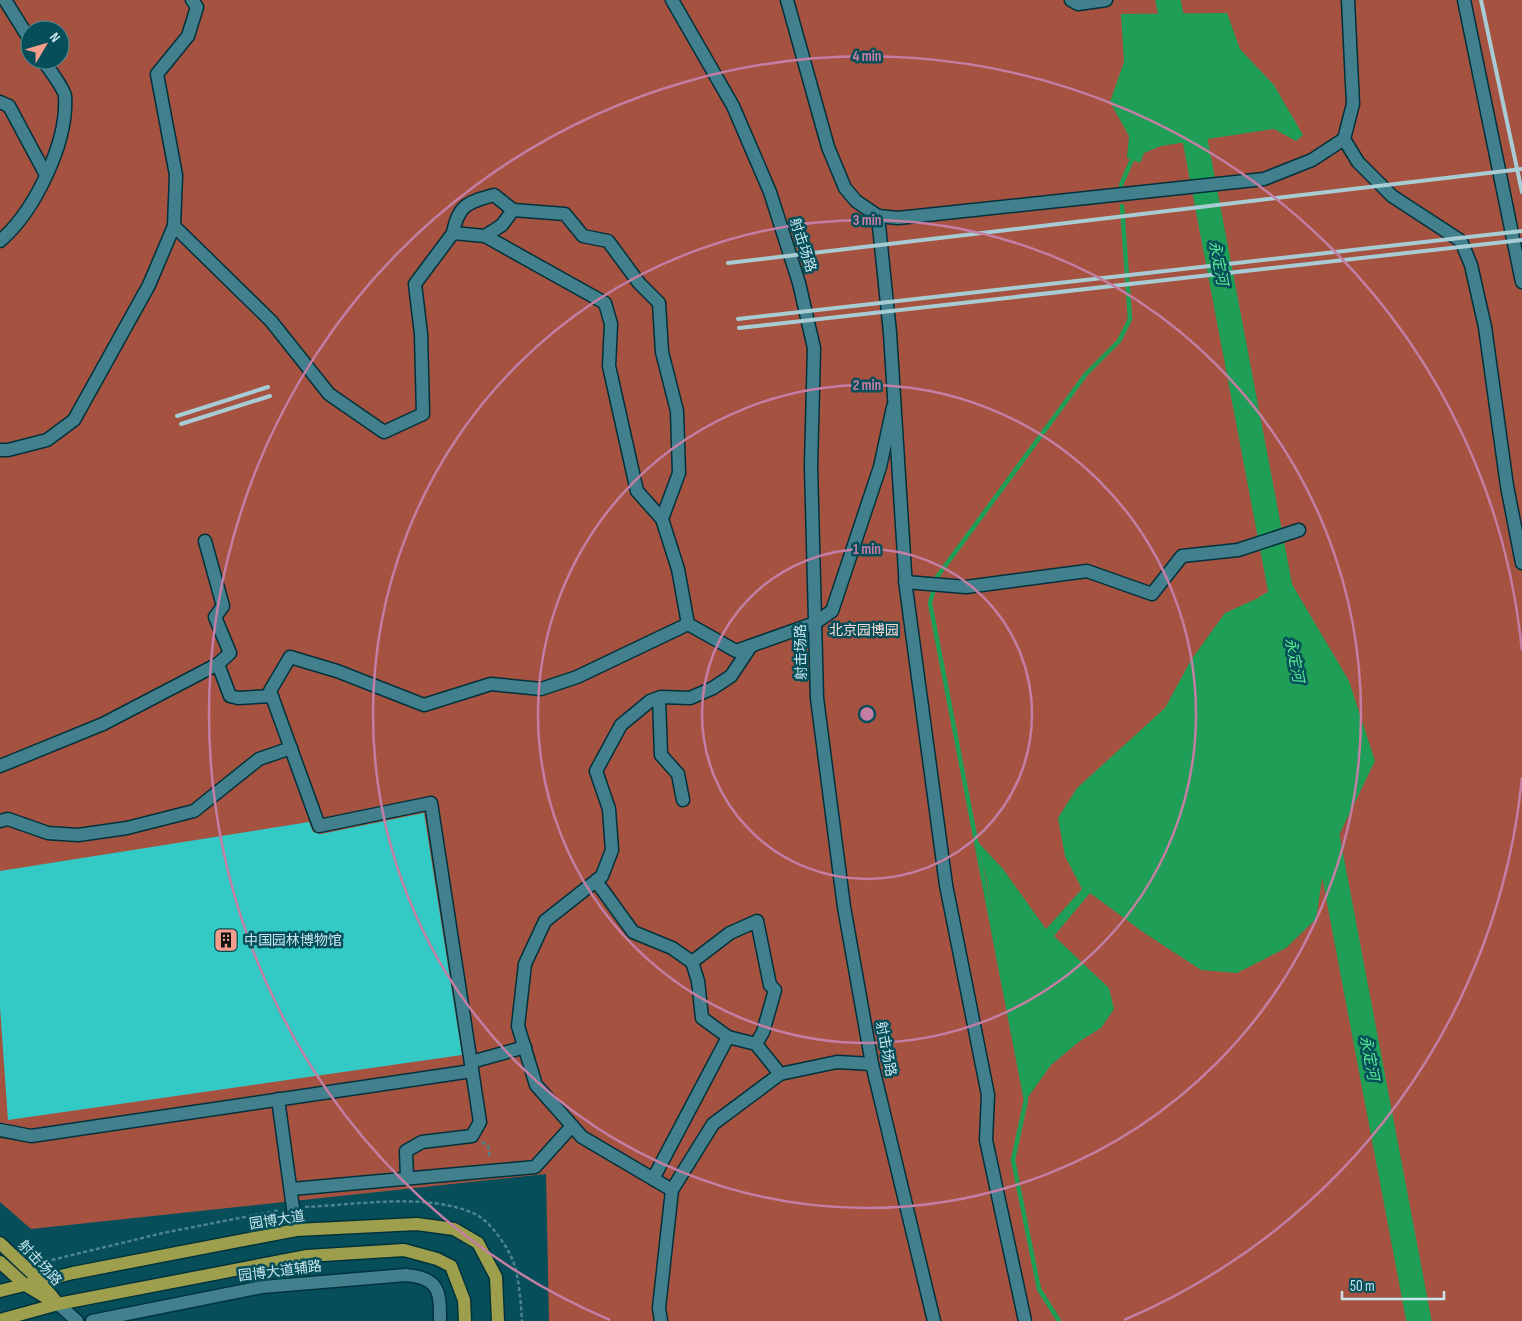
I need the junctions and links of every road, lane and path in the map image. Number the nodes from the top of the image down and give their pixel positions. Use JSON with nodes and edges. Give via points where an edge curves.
{"nodes":[{"id":1,"x":5,"y":0,"type":"edge"},
{"id":2,"x":192,"y":0,"type":"edge"},
{"id":3,"x":672,"y":0,"type":"edge"},
{"id":4,"x":787,"y":0,"type":"edge"},
{"id":5,"x":1071,"y":0,"type":"edge"},
{"id":6,"x":1106,"y":0,"type":"edge"},
{"id":7,"x":1348,"y":0,"type":"edge"},
{"id":8,"x":1464,"y":0,"type":"edge"},
{"id":9,"x":20,"y":24,"type":"edge"},
{"id":10,"x":49,"y":70,"type":"edge"},
{"id":11,"x":0,"y":102,"type":"edge"},
{"id":12,"x":1344,"y":139,"type":"junction"},
{"id":13,"x":46,"y":175,"type":"junction"},
{"id":14,"x":513,"y":210,"type":"junction"},
{"id":15,"x":878,"y":216,"type":"junction"},
{"id":16,"x":174,"y":226,"type":"junction"},
{"id":17,"x":452,"y":233,"type":"junction"},
{"id":18,"x":485,"y":236,"type":"junction"},
{"id":19,"x":0,"y":240,"type":"edge"},
{"id":20,"x":1522,"y":282,"type":"edge"},
{"id":21,"x":893,"y":407,"type":"junction"},
{"id":22,"x":0,"y":450,"type":"edge"},
{"id":23,"x":662,"y":519,"type":"junction"},
{"id":24,"x":1299,"y":530,"type":"dead end"},
{"id":25,"x":205,"y":541,"type":"dead end"},
{"id":26,"x":1522,"y":562,"type":"edge"},
{"id":27,"x":905,"y":582,"type":"junction"},
{"id":28,"x":815,"y":623,"type":"junction"},
{"id":29,"x":688,"y":624,"type":"junction"},
{"id":30,"x":751,"y":646,"type":"junction"},
{"id":31,"x":218,"y":664,"type":"junction"},
{"id":32,"x":272,"y":696,"type":"junction"},
{"id":33,"x":658,"y":698,"type":"junction"},
{"id":34,"x":291,"y":748,"type":"junction"},
{"id":35,"x":0,"y":766,"type":"edge"},
{"id":36,"x":683,"y":800,"type":"dead end"},
{"id":37,"x":0,"y":820,"type":"edge"},
{"id":38,"x":596,"y":881,"type":"junction"},
{"id":39,"x":692,"y":962,"type":"junction"},
{"id":40,"x":728,"y":1037,"type":"junction"},
{"id":41,"x":756,"y":1044,"type":"junction"},
{"id":42,"x":525,"y":1047,"type":"junction"},
{"id":43,"x":872,"y":1064,"type":"junction"},
{"id":44,"x":471,"y":1066,"type":"junction"},
{"id":45,"x":780,"y":1074,"type":"junction"},
{"id":46,"x":278,"y":1100,"type":"junction"},
{"id":47,"x":572,"y":1126,"type":"junction"},
{"id":48,"x":0,"y":1130,"type":"edge"},
{"id":49,"x":472,"y":1136,"type":"junction"},
{"id":50,"x":492,"y":1171,"type":"junction"},
{"id":51,"x":407,"y":1178,"type":"junction"},
{"id":52,"x":653,"y":1179,"type":"junction"},
{"id":53,"x":292,"y":1189,"type":"junction"},
{"id":54,"x":672,"y":1190,"type":"junction"},
{"id":55,"x":296,"y":1230,"type":"junction"},
{"id":56,"x":0,"y":1243,"type":"edge"},
{"id":57,"x":0,"y":1262,"type":"edge"},
{"id":58,"x":39,"y":1280,"type":"junction"},
{"id":59,"x":24,"y":1284,"type":"junction"},
{"id":60,"x":0,"y":1291,"type":"edge"},
{"id":61,"x":58,"y":1304,"type":"junction"},
{"id":62,"x":0,"y":1320,"type":"edge"},
{"id":63,"x":77,"y":1321,"type":"edge"},
{"id":64,"x":92,"y":1321,"type":"edge"},
{"id":65,"x":440,"y":1321,"type":"edge"},
{"id":66,"x":465,"y":1321,"type":"edge"},
{"id":67,"x":498,"y":1321,"type":"edge"},
{"id":68,"x":661,"y":1321,"type":"edge"},
{"id":69,"x":934,"y":1321,"type":"edge"},
{"id":70,"x":1025,"y":1321,"type":"edge"}],
"edges":[{"from":1,"to":9,"type":"street"},
{"from":2,"to":16,"type":"street","via":[[197,7],[188,36],[157,74],[176,174]]},
{"from":3,"to":28,"type":"street","name":"射击场路","via":[[733,106],[770,192],[814,348],[811,466]]},
{"from":4,"to":15,"type":"street","via":[[828,147],[845,188],[856,201]]},
{"from":5,"to":6,"type":"street","via":[[1078,4]]},
{"from":7,"to":12,"type":"street","via":[[1353,104]]},
{"from":8,"to":20,"type":"street"},
{"from":10,"to":13,"type":"street","via":[[65,94],[59,146]]},
{"from":11,"to":13,"type":"street","via":[[9,106]]},
{"from":12,"to":15,"type":"street","via":[[1312,160],[1264,179],[898,218]]},
{"from":12,"to":26,"type":"street","via":[[1358,162],[1392,196],[1461,241],[1471,264],[1485,327],[1507,486]]},
{"from":13,"to":19,"type":"street","via":[[36,196]]},
{"from":14,"to":17,"type":"street","via":[[494,195],[471,201],[456,214]]},
{"from":14,"to":18,"type":"street","via":[[502,225]]},
{"from":14,"to":23,"type":"street","via":[[565,214],[583,236],[608,241],[639,283],[659,303],[662,352],[677,411],[679,473]]},
{"from":15,"to":21,"type":"street","via":[[890,333]]},
{"from":16,"to":17,"type":"street","via":[[271,321],[329,394],[384,432],[423,414],[421,334],[415,284]]},
{"from":16,"to":22,"type":"street","via":[[149,285],[74,420],[47,440]]},
{"from":17,"to":18,"type":"street"},
{"from":18,"to":23,"type":"street","via":[[605,303],[612,324],[609,366],[637,491]]},
{"from":21,"to":27,"type":"street"},
{"from":21,"to":28,"type":"street","via":[[880,467],[832,611]]},
{"from":23,"to":29,"type":"street","via":[[678,569]]},
{"from":24,"to":27,"type":"street","via":[[1238,550],[1182,556],[1152,594],[1087,571],[966,586]]},
{"from":25,"to":31,"type":"street","via":[[223,606],[215,617],[230,653]]},
{"from":27,"to":70,"type":"street","via":[[946,885],[988,1096],[986,1140]]},
{"from":28,"to":30,"type":"street"},
{"from":28,"to":43,"type":"street","name":"射击场路","via":[[817,698],[844,907]]},
{"from":29,"to":30,"type":"street","via":[[736,651]]},
{"from":29,"to":32,"type":"street","via":[[577,677],[542,689],[491,684],[424,705],[337,671],[290,658],[270,691]]},
{"from":30,"to":33,"type":"street","via":[[731,676],[713,688],[690,698]]},
{"from":31,"to":32,"type":"street","via":[[230,696]]},
{"from":31,"to":35,"type":"street","via":[[102,724]]},
{"from":32,"to":34,"type":"street"},
{"from":33,"to":36,"type":"street","via":[[661,755],[678,774]]},
{"from":33,"to":38,"type":"street","via":[[621,725],[596,771],[609,809],[612,850],[602,876]]},
{"from":34,"to":37,"type":"street","via":[[259,759],[194,811],[137,826],[78,836],[48,833],[8,819]]},
{"from":34,"to":44,"type":"street","via":[[319,826],[431,803]]},
{"from":38,"to":39,"type":"street","via":[[632,932],[672,948]]},
{"from":38,"to":42,"type":"street","via":[[545,921],[525,964],[518,1026]]},
{"from":39,"to":40,"type":"street","via":[[698,981],[702,1018]]},
{"from":39,"to":41,"type":"street","via":[[730,933],[757,922],[770,985],[775,990],[763,1032]]},
{"from":40,"to":41,"type":"street"},
{"from":40,"to":52,"type":"street"},
{"from":41,"to":45,"type":"street"},
{"from":42,"to":44,"type":"street"},
{"from":42,"to":47,"type":"street","via":[[536,1085]]},
{"from":43,"to":45,"type":"street","via":[[837,1062]]},
{"from":43,"to":69,"type":"street","name":"射击场路"},
{"from":44,"to":46,"type":"street"},
{"from":44,"to":49,"type":"street","via":[[480,1122]]},
{"from":45,"to":54,"type":"street","via":[[713,1124]]},
{"from":46,"to":48,"type":"street","via":[[32,1136]]},
{"from":46,"to":53,"type":"street"},
{"from":47,"to":50,"type":"street","via":[[535,1167]]},
{"from":47,"to":52,"type":"street","via":[[582,1137]]},
{"from":49,"to":50,"type":"path","via":[[488,1146]]},
{"from":49,"to":51,"type":"street","via":[[422,1142],[406,1151]]},
{"from":50,"to":51,"type":"street"},
{"from":51,"to":53,"type":"street"},
{"from":52,"to":54,"type":"street"},
{"from":53,"to":55,"type":"street"},
{"from":54,"to":68,"type":"street","via":[[659,1308]]},
{"from":55,"to":58,"type":"main road","name":"园博大道"},
{"from":55,"to":67,"type":"main road","name":"园博大道","via":[[417,1224],[454,1229],[478,1243],[496,1277]]},
{"from":56,"to":58,"type":"main road","name":"射击场路"},
{"from":57,"to":59,"type":"main road","name":"射击场路"},
{"from":58,"to":59,"type":"main road","name":"园博大道"},
{"from":58,"to":61,"type":"main road","name":"射击场路"},
{"from":59,"to":60,"type":"main road","name":"园博大道"},
{"from":59,"to":61,"type":"main road","name":"射击场路"},
{"from":61,"to":62,"type":"main road"},
{"from":61,"to":63,"type":"street","name":"射击场路"},
{"from":61,"to":66,"type":"main road","via":[[307,1256],[404,1250],[451,1266],[464,1300]]},
{"from":64,"to":65,"type":"street","name":"园博大道辅路","via":[[262,1287],[406,1275],[418,1276],[436,1286],[440,1297]]}]}
